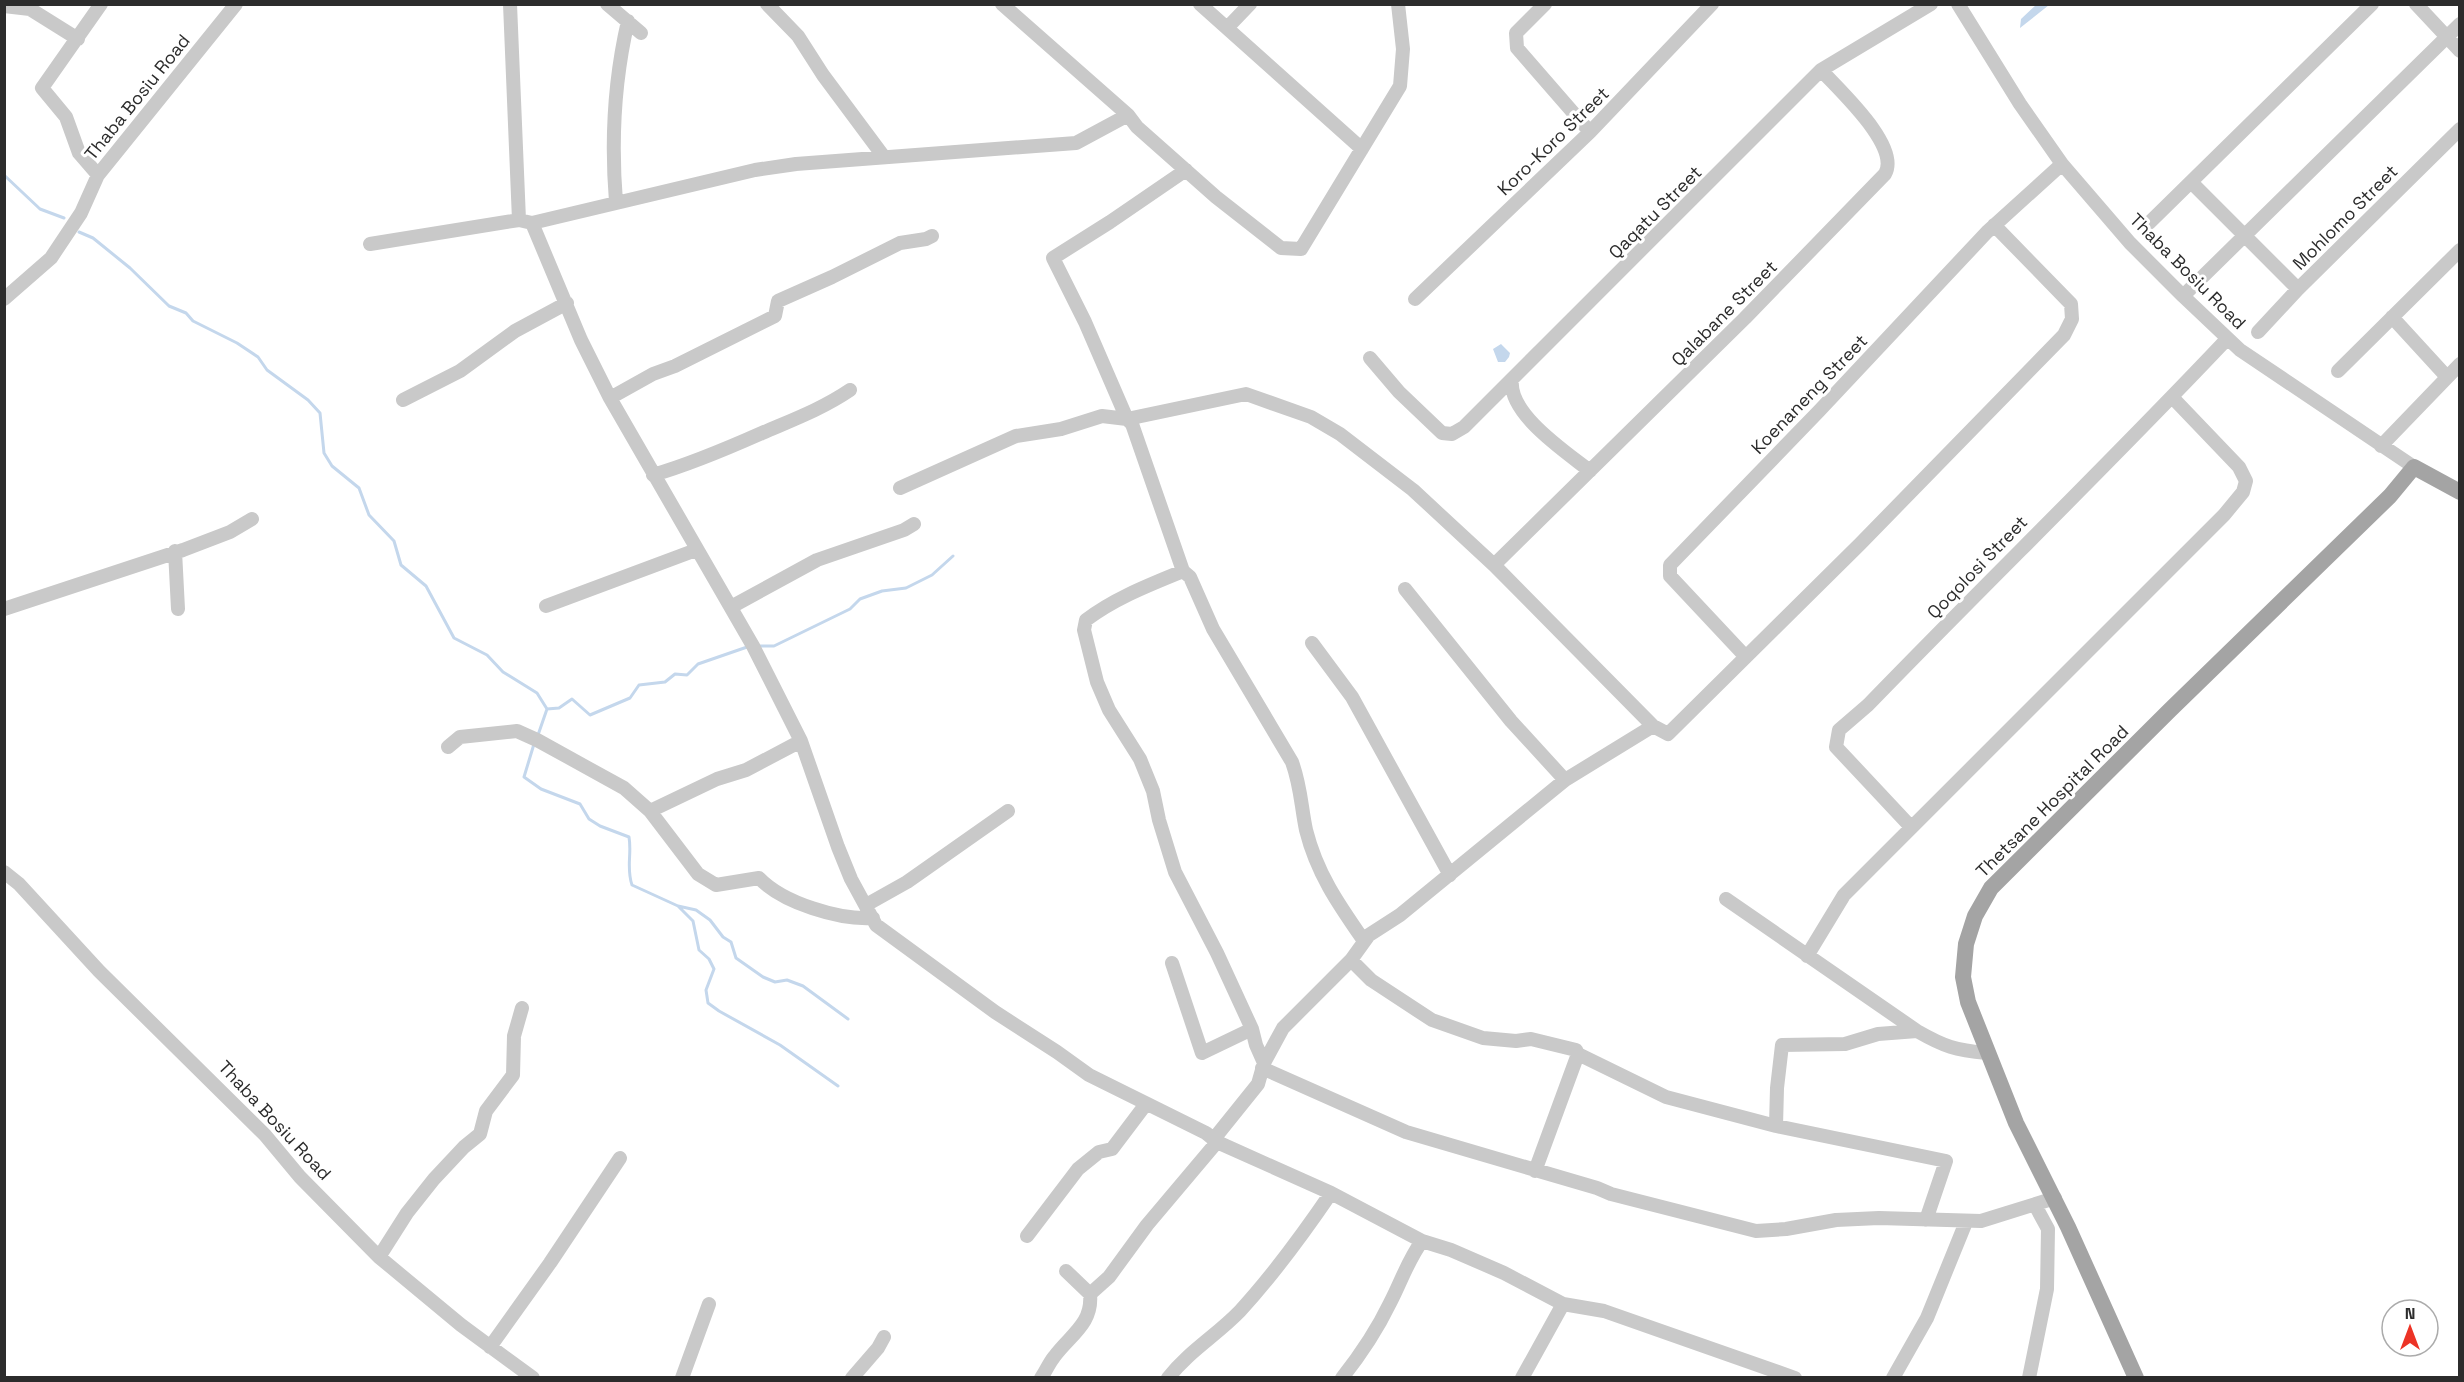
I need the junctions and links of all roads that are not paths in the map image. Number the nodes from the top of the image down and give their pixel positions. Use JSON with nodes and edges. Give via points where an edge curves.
{"nodes":[{"id":1,"x":101,"y":4,"type":"edge"},
{"id":2,"x":236,"y":4,"type":"edge"},
{"id":3,"x":510,"y":4,"type":"edge"},
{"id":4,"x":607,"y":4,"type":"edge"},
{"id":5,"x":767,"y":4,"type":"edge"},
{"id":6,"x":1002,"y":4,"type":"edge"},
{"id":7,"x":1200,"y":4,"type":"edge"},
{"id":8,"x":1250,"y":4,"type":"edge"},
{"id":9,"x":1398,"y":4,"type":"edge"},
{"id":10,"x":1545,"y":4,"type":"edge"},
{"id":11,"x":1712,"y":4,"type":"edge"},
{"id":12,"x":1931,"y":4,"type":"edge"},
{"id":13,"x":1958,"y":4,"type":"edge"},
{"id":14,"x":2372,"y":4,"type":"edge"},
{"id":15,"x":2416,"y":4,"type":"edge"},
{"id":16,"x":4,"y":6,"type":"edge"},
{"id":17,"x":628,"y":21,"type":"junction"},
{"id":18,"x":2460,"y":24,"type":"edge"},
{"id":19,"x":1227,"y":28,"type":"junction"},
{"id":20,"x":641,"y":33,"type":"dead end"},
{"id":21,"x":2446,"y":37,"type":"junction"},
{"id":22,"x":78,"y":39,"type":"junction"},
{"id":23,"x":2460,"y":51,"type":"edge"},
{"id":24,"x":1821,"y":70,"type":"junction"},
{"id":25,"x":1128,"y":115,"type":"junction"},
{"id":26,"x":2460,"y":129,"type":"edge"},
{"id":27,"x":1590,"y":132,"type":"junction"},
{"id":28,"x":1362,"y":149,"type":"junction"},
{"id":29,"x":884,"y":157,"type":"junction"},
{"id":30,"x":2062,"y":164,"type":"junction"},
{"id":31,"x":1186,"y":170,"type":"junction"},
{"id":32,"x":98,"y":175,"type":"junction"},
{"id":33,"x":2191,"y":182,"type":"junction"},
{"id":34,"x":616,"y":202,"type":"junction"},
{"id":35,"x":526,"y":222,"type":"junction"},
{"id":36,"x":2149,"y":223,"type":"dead end"},
{"id":37,"x":1994,"y":225,"type":"junction"},
{"id":38,"x":2245,"y":235,"type":"junction"},
{"id":39,"x":932,"y":236,"type":"dead end"},
{"id":40,"x":370,"y":244,"type":"dead end"},
{"id":41,"x":2460,"y":250,"type":"edge"},
{"id":42,"x":2298,"y":289,"type":"junction"},
{"id":43,"x":2183,"y":296,"type":"junction"},
{"id":44,"x":4,"y":299,"type":"edge"},
{"id":45,"x":1415,"y":299,"type":"dead end"},
{"id":46,"x":567,"y":303,"type":"junction"},
{"id":47,"x":2392,"y":317,"type":"junction"},
{"id":48,"x":2259,"y":332,"type":"dead end"},
{"id":49,"x":2227,"y":339,"type":"junction"},
{"id":50,"x":1370,"y":358,"type":"dead end"},
{"id":51,"x":2460,"y":364,"type":"edge"},
{"id":52,"x":2337,"y":371,"type":"dead end"},
{"id":53,"x":2447,"y":377,"type":"junction"},
{"id":54,"x":1512,"y":380,"type":"junction"},
{"id":55,"x":850,"y":390,"type":"dead end"},
{"id":56,"x":610,"y":398,"type":"junction"},
{"id":57,"x":2172,"y":398,"type":"junction"},
{"id":58,"x":403,"y":400,"type":"dead end"},
{"id":59,"x":1127,"y":419,"type":"junction"},
{"id":60,"x":2381,"y":446,"type":"junction"},
{"id":61,"x":2414,"y":467,"type":"junction"},
{"id":62,"x":1590,"y":471,"type":"junction"},
{"id":63,"x":653,"y":475,"type":"junction"},
{"id":64,"x":900,"y":488,"type":"dead end"},
{"id":65,"x":2460,"y":492,"type":"edge"},
{"id":66,"x":252,"y":519,"type":"dead end"},
{"id":67,"x":914,"y":524,"type":"dead end"},
{"id":68,"x":696,"y":550,"type":"junction"},
{"id":69,"x":175,"y":551,"type":"junction"},
{"id":70,"x":1494,"y":565,"type":"junction"},
{"id":71,"x":1183,"y":571,"type":"junction"},
{"id":72,"x":1405,"y":589,"type":"dead end"},
{"id":73,"x":546,"y":606,"type":"dead end"},
{"id":74,"x":731,"y":608,"type":"junction"},
{"id":75,"x":4,"y":609,"type":"edge"},
{"id":76,"x":178,"y":609,"type":"dead end"},
{"id":77,"x":1312,"y":643,"type":"dead end"},
{"id":78,"x":1745,"y":656,"type":"junction"},
{"id":79,"x":1653,"y":726,"type":"junction"},
{"id":80,"x":801,"y":741,"type":"junction"},
{"id":81,"x":448,"y":747,"type":"dead end"},
{"id":82,"x":1565,"y":780,"type":"junction"},
{"id":83,"x":650,"y":811,"type":"junction"},
{"id":84,"x":1008,"y":811,"type":"dead end"},
{"id":85,"x":1910,"y":826,"type":"junction"},
{"id":86,"x":4,"y":872,"type":"edge"},
{"id":87,"x":1450,"y":875,"type":"junction"},
{"id":88,"x":1726,"y":899,"type":"dead end"},
{"id":89,"x":866,"y":905,"type":"junction"},
{"id":90,"x":873,"y":918,"type":"junction"},
{"id":91,"x":1364,"y":941,"type":"junction"},
{"id":92,"x":1807,"y":956,"type":"junction"},
{"id":93,"x":1351,"y":960,"type":"junction"},
{"id":94,"x":1172,"y":963,"type":"dead end"},
{"id":95,"x":522,"y":1008,"type":"dead end"},
{"id":96,"x":1252,"y":1029,"type":"junction"},
{"id":97,"x":1917,"y":1031,"type":"junction"},
{"id":98,"x":1987,"y":1053,"type":"junction"},
{"id":99,"x":1578,"y":1054,"type":"junction"},
{"id":100,"x":1263,"y":1065,"type":"junction"},
{"id":101,"x":1146,"y":1104,"type":"junction"},
{"id":102,"x":1776,"y":1126,"type":"junction"},
{"id":103,"x":1215,"y":1141,"type":"junction"},
{"id":104,"x":620,"y":1158,"type":"dead end"},
{"id":105,"x":1535,"y":1170,"type":"junction"},
{"id":106,"x":1331,"y":1193,"type":"junction"},
{"id":107,"x":2055,"y":1198,"type":"junction"},
{"id":108,"x":2035,"y":1205,"type":"junction"},
{"id":109,"x":1926,"y":1220,"type":"junction"},
{"id":110,"x":1966,"y":1222,"type":"junction"},
{"id":111,"x":1027,"y":1236,"type":"dead end"},
{"id":112,"x":1422,"y":1240,"type":"junction"},
{"id":113,"x":379,"y":1257,"type":"junction"},
{"id":114,"x":1066,"y":1271,"type":"dead end"},
{"id":115,"x":1090,"y":1294,"type":"junction"},
{"id":116,"x":709,"y":1304,"type":"dead end"},
{"id":117,"x":1563,"y":1304,"type":"junction"},
{"id":118,"x":884,"y":1337,"type":"dead end"},
{"id":119,"x":490,"y":1347,"type":"junction"},
{"id":120,"x":533,"y":1377,"type":"edge"},
{"id":121,"x":682,"y":1377,"type":"edge"},
{"id":122,"x":852,"y":1377,"type":"edge"},
{"id":123,"x":1041,"y":1377,"type":"edge"},
{"id":124,"x":1168,"y":1377,"type":"edge"},
{"id":125,"x":1342,"y":1377,"type":"edge"},
{"id":126,"x":1522,"y":1377,"type":"edge"},
{"id":127,"x":1795,"y":1377,"type":"edge"},
{"id":128,"x":1893,"y":1377,"type":"edge"},
{"id":129,"x":2030,"y":1377,"type":"edge"},
{"id":130,"x":2136,"y":1377,"type":"edge"}],
"edges":[{"from":1,"to":22,"type":"street"},
{"from":2,"to":32,"type":"street","name":"Thaba Bosiu Road"},
{"from":3,"to":35,"type":"street"},
{"from":4,"to":17,"type":"street"},
{"from":5,"to":29,"type":"street","via":[[798,36]]},
{"from":6,"to":25,"type":"street"},
{"from":7,"to":19,"type":"street"},
{"from":8,"to":19,"type":"street"},
{"from":9,"to":28,"type":"street","via":[[1403,49],[1401,86]]},
{"from":10,"to":27,"type":"street","via":[[1516,33],[1517,48]]},
{"from":11,"to":27,"type":"street","name":"Koro-Koro Street"},
{"from":12,"to":24,"type":"street","name":"Qaqatu Street"},
{"from":13,"to":30,"type":"street","name":"Thaba Bosiu Road"},
{"from":14,"to":33,"type":"street"},
{"from":15,"to":21,"type":"street"},
{"from":16,"to":22,"type":"street","via":[[30,9]]},
{"from":17,"to":20,"type":"street"},
{"from":17,"to":34,"type":"street","via":[[620,55],[612,148]]},
{"from":18,"to":21,"type":"street"},
{"from":19,"to":28,"type":"street"},
{"from":21,"to":23,"type":"street"},
{"from":21,"to":38,"type":"street"},
{"from":22,"to":32,"type":"street","via":[[42,88],[66,117],[79,153]]},
{"from":24,"to":54,"type":"street","name":"Qaqatu Street"},
{"from":24,"to":62,"type":"street","name":"Qalabane Street","via":[[1880,140],[1888,158],[1885,174]]},
{"from":25,"to":29,"type":"street","via":[[1076,143]]},
{"from":25,"to":31,"type":"street"},
{"from":26,"to":42,"type":"street","name":"Mohlomo Street"},
{"from":27,"to":45,"type":"street","name":"Koro-Koro Street"},
{"from":28,"to":31,"type":"street","via":[[1301,249],[1281,248]]},
{"from":29,"to":34,"type":"street","via":[[755,170]]},
{"from":30,"to":37,"type":"street","name":"Koenaneng Street"},
{"from":30,"to":43,"type":"street","name":"Thaba Bosiu Road","via":[[2130,243]]},
{"from":31,"to":59,"type":"street","via":[[1053,258]]},
{"from":32,"to":44,"type":"street","name":"Thaba Bosiu Road","via":[[81,213],[51,258]]},
{"from":33,"to":36,"type":"street"},
{"from":33,"to":38,"type":"street"},
{"from":34,"to":35,"type":"street"},
{"from":35,"to":40,"type":"street"},
{"from":35,"to":46,"type":"street"},
{"from":37,"to":78,"type":"street","name":"Koenaneng Street","via":[[1671,565],[1670,576]]},
{"from":37,"to":78,"type":"street","via":[[2071,304],[2072,319],[2064,335]]},
{"from":38,"to":42,"type":"street"},
{"from":38,"to":43,"type":"street"},
{"from":39,"to":56,"type":"street","via":[[900,243],[778,301],[775,316]]},
{"from":41,"to":47,"type":"street"},
{"from":42,"to":48,"type":"street","name":"Mohlomo Street"},
{"from":43,"to":49,"type":"street","name":"Thaba Bosiu Road"},
{"from":46,"to":56,"type":"street"},
{"from":46,"to":58,"type":"street","via":[[515,332],[460,371]]},
{"from":47,"to":52,"type":"street"},
{"from":47,"to":53,"type":"street"},
{"from":49,"to":57,"type":"street","name":"Qoqolosi Street"},
{"from":49,"to":60,"type":"street","name":"Thaba Bosiu Road"},
{"from":50,"to":54,"type":"street","name":"Qaqatu Street","via":[[1442,433],[1452,434],[1464,427]]},
{"from":51,"to":53,"type":"street"},
{"from":53,"to":60,"type":"street"},
{"from":54,"to":62,"type":"street","via":[[1512,392],[1523,412]]},
{"from":55,"to":63,"type":"street","via":[[805,415],[690,464]]},
{"from":56,"to":63,"type":"street"},
{"from":57,"to":85,"type":"street","via":[[2239,467],[2246,481],[2243,492],[2031,710]]},
{"from":57,"to":85,"type":"street","name":"Qoqolosi Street","via":[[1839,730],[1836,747]]},
{"from":59,"to":64,"type":"street","via":[[1102,416],[1061,429],[1016,436]]},
{"from":59,"to":70,"type":"street","via":[[1246,394],[1311,417],[1340,434],[1413,490]]},
{"from":59,"to":71,"type":"street"},
{"from":60,"to":61,"type":"street","name":"Thaba Bosiu Road"},
{"from":61,"to":65,"type":"main road","name":"Thaba Bosiu Road"},
{"from":61,"to":98,"type":"main road","name":"Thetsane Hospital Road","via":[[2382,504],[1991,888],[1975,916],[1966,944],[1963,977]]},
{"from":62,"to":70,"type":"street","name":"Qalabane Street"},
{"from":63,"to":68,"type":"street"},
{"from":66,"to":69,"type":"street","via":[[230,532]]},
{"from":67,"to":74,"type":"street","via":[[817,560]]},
{"from":68,"to":73,"type":"street"},
{"from":68,"to":74,"type":"street"},
{"from":69,"to":75,"type":"street"},
{"from":69,"to":76,"type":"street"},
{"from":70,"to":79,"type":"street"},
{"from":71,"to":91,"type":"street","via":[[1190,577],[1214,629],[1292,762],[1300,785],[1306,830],[1323,880]]},
{"from":71,"to":96,"type":"street","via":[[1131,592],[1096,612],[1086,620],[1084,630],[1097,682],[1109,710],[1140,759],[1153,791],[1175,872]]},
{"from":72,"to":82,"type":"street","via":[[1511,721]]},
{"from":74,"to":80,"type":"street"},
{"from":77,"to":87,"type":"street","via":[[1352,697]]},
{"from":78,"to":79,"type":"street","via":[[1668,734]]},
{"from":79,"to":82,"type":"street"},
{"from":80,"to":83,"type":"street","via":[[746,770],[717,779]]},
{"from":80,"to":89,"type":"street","via":[[838,847]]},
{"from":81,"to":83,"type":"street","via":[[460,738],[517,731],[624,788]]},
{"from":82,"to":87,"type":"street"},
{"from":83,"to":90,"type":"street","via":[[698,874],[716,885],[759,878],[770,890],[827,912],[855,919]]},
{"from":84,"to":89,"type":"street","via":[[908,882]]},
{"from":85,"to":92,"type":"street","via":[[1844,895]]},
{"from":86,"to":113,"type":"street","name":"Thaba Bosiu Road","via":[[266,1135],[300,1177]]},
{"from":87,"to":91,"type":"street"},
{"from":88,"to":92,"type":"street"},
{"from":89,"to":90,"type":"street"},
{"from":90,"to":101,"type":"street","via":[[876,925],[995,1012],[1089,1075]]},
{"from":91,"to":93,"type":"street"},
{"from":92,"to":97,"type":"street"},
{"from":93,"to":99,"type":"street","via":[[1385,990],[1431,1020],[1483,1038],[1531,1039],[1576,1050]]},
{"from":93,"to":100,"type":"street","via":[[1283,1028]]},
{"from":94,"to":96,"type":"street","via":[[1202,1053]]},
{"from":95,"to":113,"type":"street","via":[[514,1036],[513,1075],[486,1111],[480,1134],[428,1186]]},
{"from":96,"to":100,"type":"street"},
{"from":97,"to":98,"type":"street","via":[[1956,1050]]},
{"from":97,"to":102,"type":"street","via":[[1878,1034],[1845,1044],[1782,1045]]},
{"from":98,"to":107,"type":"main road","name":"Thetsane Hospital Road","via":[[2016,1123]]},
{"from":99,"to":102,"type":"street","via":[[1666,1097]]},
{"from":99,"to":105,"type":"street"},
{"from":100,"to":103,"type":"street","via":[[1257,1084]]},
{"from":100,"to":105,"type":"street","via":[[1406,1132]]},
{"from":101,"to":103,"type":"street"},
{"from":101,"to":111,"type":"street","via":[[1112,1149],[1099,1152],[1078,1169]]},
{"from":102,"to":109,"type":"street","via":[[1946,1161]]},
{"from":103,"to":106,"type":"street"},
{"from":103,"to":115,"type":"street","via":[[1109,1277]]},
{"from":104,"to":119,"type":"street"},
{"from":105,"to":109,"type":"street","via":[[1755,1232],[1836,1220]]},
{"from":106,"to":112,"type":"street"},
{"from":106,"to":124,"type":"street","via":[[1293,1249],[1239,1312]]},
{"from":107,"to":108,"type":"street"},
{"from":107,"to":130,"type":"main road","name":"Thetsane Hospital Road"},
{"from":108,"to":110,"type":"street"},
{"from":108,"to":129,"type":"street","via":[[2048,1229],[2048,1289]]},
{"from":109,"to":110,"type":"street"},
{"from":110,"to":128,"type":"street","via":[[1927,1318]]},
{"from":112,"to":117,"type":"street","via":[[1504,1273]]},
{"from":112,"to":125,"type":"street","via":[[1369,1344]]},
{"from":113,"to":119,"type":"street","name":"Thaba Bosiu Road"},
{"from":114,"to":115,"type":"street"},
{"from":115,"to":123,"type":"street","via":[[1091,1306],[1084,1324]]},
{"from":116,"to":121,"type":"street"},
{"from":117,"to":126,"type":"street"},
{"from":117,"to":127,"type":"street","via":[[1604,1311]]},
{"from":118,"to":122,"type":"street"},
{"from":119,"to":120,"type":"street","name":"Thaba Bosiu Road"}]}
